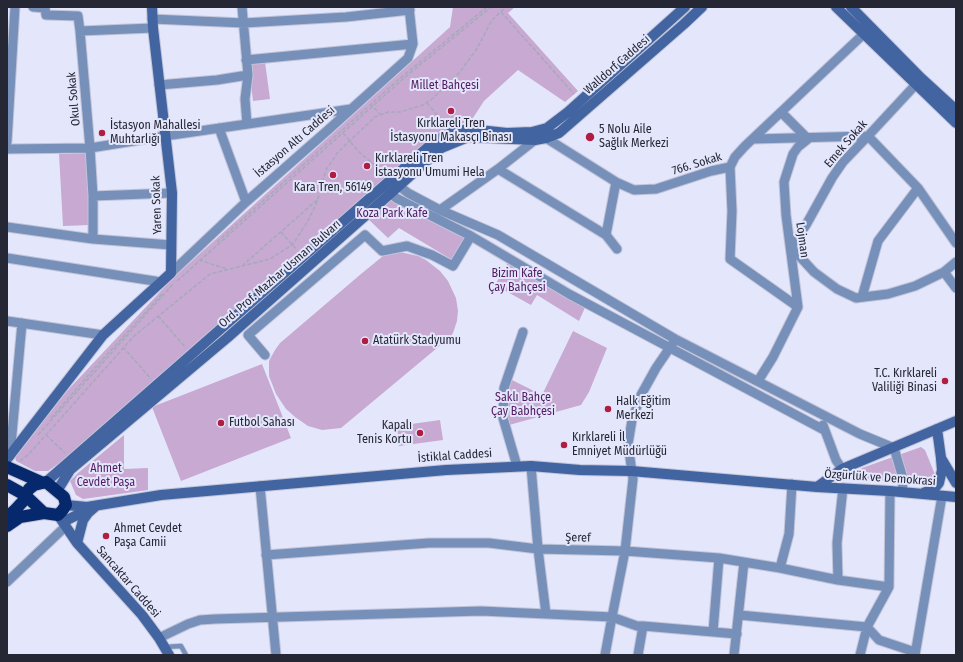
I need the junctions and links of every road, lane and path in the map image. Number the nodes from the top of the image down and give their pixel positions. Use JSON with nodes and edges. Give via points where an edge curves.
{"nodes":[{"id":1,"x":15,"y":7,"type":"edge"},
{"id":2,"x":33,"y":7,"type":"edge"},
{"id":3,"x":152,"y":7,"type":"edge"},
{"id":4,"x":242,"y":7,"type":"edge"},
{"id":5,"x":346,"y":7,"type":"edge"},
{"id":6,"x":487,"y":7,"type":"edge"},
{"id":7,"x":491,"y":7,"type":"edge"},
{"id":8,"x":506,"y":7,"type":"edge"},
{"id":9,"x":685,"y":7,"type":"edge"},
{"id":10,"x":702,"y":7,"type":"edge"},
{"id":11,"x":836,"y":7,"type":"edge"},
{"id":12,"x":851,"y":7,"type":"edge"},
{"id":13,"x":409,"y":9,"type":"edge"},
{"id":14,"x":501,"y":12,"type":"junction"},
{"id":15,"x":346,"y":17,"type":"junction"},
{"id":16,"x":152,"y":23,"type":"junction"},
{"id":17,"x":244,"y":23,"type":"junction"},
{"id":18,"x":80,"y":31,"type":"junction"},
{"id":19,"x":867,"y":31,"type":"junction"},
{"id":20,"x":413,"y":44,"type":"junction"},
{"id":21,"x":246,"y":60,"type":"junction"},
{"id":22,"x":248,"y":75,"type":"junction"},
{"id":23,"x":919,"y":81,"type":"junction"},
{"id":24,"x":159,"y":85,"type":"junction"},
{"id":25,"x":574,"y":94,"type":"dead end"},
{"id":26,"x":369,"y":103,"type":"junction"},
{"id":27,"x":427,"y":103,"type":"junction"},
{"id":28,"x":351,"y":109,"type":"junction"},
{"id":29,"x":956,"y":110,"type":"edge"},
{"id":30,"x":781,"y":112,"type":"junction"},
{"id":31,"x":380,"y":114,"type":"junction"},
{"id":32,"x":956,"y":123,"type":"edge"},
{"id":33,"x":247,"y":124,"type":"junction"},
{"id":34,"x":446,"y":124,"type":"dead end"},
{"id":35,"x":219,"y":128,"type":"junction"},
{"id":36,"x":340,"y":129,"type":"junction"},
{"id":37,"x":546,"y":133,"type":"junction"},
{"id":38,"x":165,"y":136,"type":"junction"},
{"id":39,"x":868,"y":136,"type":"junction"},
{"id":40,"x":754,"y":139,"type":"junction"},
{"id":41,"x":808,"y":139,"type":"junction"},
{"id":42,"x":350,"y":140,"type":"junction"},
{"id":43,"x":535,"y":140,"type":"junction"},
{"id":44,"x":7,"y":142,"type":"edge"},
{"id":45,"x":90,"y":148,"type":"junction"},
{"id":46,"x":7,"y":149,"type":"edge"},
{"id":47,"x":730,"y":167,"type":"junction"},
{"id":48,"x":498,"y":169,"type":"junction"},
{"id":49,"x":616,"y":182,"type":"junction"},
{"id":50,"x":391,"y":187,"type":"junction"},
{"id":51,"x":918,"y":188,"type":"junction"},
{"id":52,"x":172,"y":193,"type":"junction"},
{"id":53,"x":93,"y":196,"type":"junction"},
{"id":54,"x":318,"y":200,"type":"junction"},
{"id":55,"x":246,"y":202,"type":"junction"},
{"id":56,"x":440,"y":210,"type":"junction"},
{"id":57,"x":7,"y":227,"type":"edge"},
{"id":58,"x":281,"y":232,"type":"junction"},
{"id":59,"x":606,"y":235,"type":"junction"},
{"id":60,"x":470,"y":236,"type":"junction"},
{"id":61,"x":93,"y":239,"type":"junction"},
{"id":62,"x":956,"y":243,"type":"edge"},
{"id":63,"x":293,"y":244,"type":"junction"},
{"id":64,"x":172,"y":245,"type":"junction"},
{"id":65,"x":791,"y":247,"type":"junction"},
{"id":66,"x":617,"y":249,"type":"dead end"},
{"id":67,"x":300,"y":253,"type":"dead end"},
{"id":68,"x":7,"y":258,"type":"edge"},
{"id":69,"x":199,"y":260,"type":"junction"},
{"id":70,"x":956,"y":262,"type":"edge"},
{"id":71,"x":242,"y":266,"type":"junction"},
{"id":72,"x":228,"y":269,"type":"junction"},
{"id":73,"x":944,"y":272,"type":"junction"},
{"id":74,"x":171,"y":273,"type":"junction"},
{"id":75,"x":161,"y":282,"type":"junction"},
{"id":76,"x":956,"y":288,"type":"edge"},
{"id":77,"x":862,"y":297,"type":"junction"},
{"id":78,"x":798,"y":307,"type":"junction"},
{"id":79,"x":158,"y":316,"type":"junction"},
{"id":80,"x":7,"y":321,"type":"edge"},
{"id":81,"x":22,"y":323,"type":"junction"},
{"id":82,"x":523,"y":332,"type":"dead end"},
{"id":83,"x":103,"y":335,"type":"junction"},
{"id":84,"x":125,"y":336,"type":"junction"},
{"id":85,"x":134,"y":336,"type":"junction"},
{"id":86,"x":675,"y":339,"type":"junction"},
{"id":87,"x":123,"y":347,"type":"junction"},
{"id":88,"x":670,"y":348,"type":"junction"},
{"id":89,"x":190,"y":352,"type":"dead end"},
{"id":90,"x":265,"y":355,"type":"dead end"},
{"id":91,"x":758,"y":381,"type":"junction"},
{"id":92,"x":155,"y":382,"type":"dead end"},
{"id":93,"x":820,"y":414,"type":"junction"},
{"id":94,"x":956,"y":421,"type":"edge"},
{"id":95,"x":937,"y":429,"type":"junction"},
{"id":96,"x":824,"y":430,"type":"junction"},
{"id":97,"x":37,"y":434,"type":"dead end"},
{"id":98,"x":46,"y":435,"type":"junction"},
{"id":99,"x":35,"y":439,"type":"dead end"},
{"id":100,"x":894,"y":448,"type":"junction"},
{"id":101,"x":25,"y":450,"type":"dead end"},
{"id":102,"x":29,"y":454,"type":"junction"},
{"id":103,"x":70,"y":457,"type":"dead end"},
{"id":104,"x":941,"y":458,"type":"junction"},
{"id":105,"x":10,"y":461,"type":"edge"},
{"id":106,"x":517,"y":466,"type":"junction"},
{"id":107,"x":531,"y":466,"type":"junction"},
{"id":108,"x":842,"y":469,"type":"junction"},
{"id":109,"x":631,"y":471,"type":"junction"},
{"id":110,"x":45,"y":482,"type":"junction"},
{"id":111,"x":956,"y":483,"type":"edge"},
{"id":112,"x":792,"y":484,"type":"junction"},
{"id":113,"x":260,"y":486,"type":"junction"},
{"id":114,"x":817,"y":486,"type":"junction"},
{"id":115,"x":11,"y":487,"type":"edge"},
{"id":116,"x":843,"y":488,"type":"junction"},
{"id":117,"x":57,"y":491,"type":"junction"},
{"id":118,"x":890,"y":491,"type":"junction"},
{"id":119,"x":903,"y":492,"type":"junction"},
{"id":120,"x":921,"y":494,"type":"junction"},
{"id":121,"x":942,"y":496,"type":"junction"},
{"id":122,"x":956,"y":498,"type":"edge"},
{"id":123,"x":24,"y":499,"type":"junction"},
{"id":124,"x":66,"y":505,"type":"junction"},
{"id":125,"x":96,"y":506,"type":"junction"},
{"id":126,"x":44,"y":513,"type":"junction"},
{"id":127,"x":7,"y":517,"type":"edge"},
{"id":128,"x":62,"y":521,"type":"junction"},
{"id":129,"x":7,"y":526,"type":"edge"},
{"id":130,"x":77,"y":543,"type":"junction"},
{"id":131,"x":538,"y":549,"type":"junction"},
{"id":132,"x":625,"y":551,"type":"junction"},
{"id":133,"x":266,"y":555,"type":"junction"},
{"id":134,"x":719,"y":558,"type":"junction"},
{"id":135,"x":744,"y":562,"type":"junction"},
{"id":136,"x":780,"y":568,"type":"junction"},
{"id":137,"x":838,"y":580,"type":"junction"},
{"id":138,"x":7,"y":582,"type":"edge"},
{"id":139,"x":889,"y":587,"type":"junction"},
{"id":140,"x":546,"y":614,"type":"junction"},
{"id":141,"x":739,"y":615,"type":"junction"},
{"id":142,"x":273,"y":617,"type":"junction"},
{"id":143,"x":612,"y":617,"type":"junction"},
{"id":144,"x":643,"y":626,"type":"junction"},
{"id":145,"x":867,"y":627,"type":"junction"},
{"id":146,"x":713,"y":632,"type":"junction"},
{"id":147,"x":737,"y":634,"type":"junction"},
{"id":148,"x":159,"y":638,"type":"junction"},
{"id":149,"x":166,"y":651,"type":"edge"},
{"id":150,"x":915,"y":654,"type":"edge"},
{"id":151,"x":186,"y":655,"type":"edge"},
{"id":152,"x":276,"y":655,"type":"edge"},
{"id":153,"x":605,"y":655,"type":"edge"},
{"id":154,"x":638,"y":655,"type":"edge"},
{"id":155,"x":734,"y":655,"type":"edge"},
{"id":156,"x":860,"y":655,"type":"edge"}],
"edges":[{"from":1,"to":44,"type":"street"},
{"from":2,"to":18,"type":"street","name":"Okul Sokak","via":[[44,8],[46,15],[78,16]]},
{"from":3,"to":16,"type":"street","name":"Yaren Sokak"},
{"from":4,"to":17,"type":"street"},
{"from":5,"to":15,"type":"street"},
{"from":6,"to":26,"type":"path"},
{"from":7,"to":26,"type":"path"},
{"from":8,"to":14,"type":"path"},
{"from":9,"to":37,"type":"street","name":"Walldorf Caddesi"},
{"from":10,"to":37,"type":"street","name":"Walldorf Caddesi","via":[[559,132]]},
{"from":11,"to":19,"type":"street"},
{"from":12,"to":19,"type":"street"},
{"from":13,"to":15,"type":"street"},
{"from":13,"to":20,"type":"street"},
{"from":14,"to":25,"type":"path"},
{"from":14,"to":27,"type":"path","via":[[492,20],[476,50],[459,73]]},
{"from":15,"to":17,"type":"street"},
{"from":16,"to":17,"type":"street"},
{"from":16,"to":18,"type":"street"},
{"from":16,"to":24,"type":"street","name":"Yaren Sokak"},
{"from":17,"to":21,"type":"street"},
{"from":18,"to":45,"type":"street","name":"Okul Sokak"},
{"from":19,"to":23,"type":"street"},
{"from":19,"to":30,"type":"street","name":"766. Sokak"},
{"from":20,"to":21,"type":"street"},
{"from":20,"to":26,"type":"street","name":"İstasyon Altı Caddesi","via":[[408,58]]},
{"from":21,"to":22,"type":"street"},
{"from":22,"to":24,"type":"street"},
{"from":22,"to":33,"type":"street","via":[[245,98]]},
{"from":23,"to":29,"type":"street"},
{"from":23,"to":32,"type":"street"},
{"from":23,"to":39,"type":"street","name":"Emek Sokak"},
{"from":24,"to":38,"type":"street","name":"Yaren Sokak"},
{"from":26,"to":28,"type":"street","name":"İstasyon Altı Caddesi"},
{"from":26,"to":31,"type":"path"},
{"from":26,"to":36,"type":"path"},
{"from":27,"to":31,"type":"path","via":[[400,112]]},
{"from":27,"to":34,"type":"path"},
{"from":28,"to":33,"type":"street"},
{"from":28,"to":36,"type":"street","name":"İstasyon Altı Caddesi"},
{"from":30,"to":40,"type":"street","name":"766. Sokak"},
{"from":30,"to":41,"type":"street"},
{"from":31,"to":42,"type":"path"},
{"from":33,"to":35,"type":"street"},
{"from":35,"to":38,"type":"street"},
{"from":35,"to":55,"type":"street"},
{"from":36,"to":42,"type":"path"},
{"from":36,"to":55,"type":"street","name":"İstasyon Altı Caddesi"},
{"from":36,"to":69,"type":"path"},
{"from":37,"to":43,"type":"street","name":"Ord. Prof. Mazhar Usman Bulvarı"},
{"from":37,"to":49,"type":"street","name":"766. Sokak"},
{"from":37,"to":50,"type":"street","name":"Ord. Prof. Mazhar Usman Bulvarı","via":[[469,129],[451,133],[435,141]]},
{"from":38,"to":45,"type":"street"},
{"from":38,"to":52,"type":"street","name":"Yaren Sokak"},
{"from":39,"to":41,"type":"street"},
{"from":39,"to":51,"type":"street"},
{"from":39,"to":65,"type":"street","name":"Emek Sokak","via":[[843,162]]},
{"from":40,"to":41,"type":"street"},
{"from":40,"to":47,"type":"street","name":"766. Sokak","via":[[735,157]]},
{"from":41,"to":65,"type":"street","name":"Lojman","via":[[793,154],[784,182]]},
{"from":42,"to":50,"type":"path"},
{"from":42,"to":54,"type":"path","via":[[328,166]]},
{"from":43,"to":48,"type":"street"},
{"from":43,"to":50,"type":"street","name":"Ord. Prof. Mazhar Usman Bulvarı","via":[[462,138],[441,148]]},
{"from":45,"to":46,"type":"street"},
{"from":45,"to":53,"type":"street","name":"Okul Sokak"},
{"from":47,"to":49,"type":"street","name":"766. Sokak","via":[[656,189],[634,190]]},
{"from":47,"to":78,"type":"street","via":[[730,259]]},
{"from":48,"to":56,"type":"street"},
{"from":48,"to":59,"type":"street"},
{"from":49,"to":59,"type":"street"},
{"from":50,"to":56,"type":"street"},
{"from":50,"to":60,"type":"street","via":[[396,198]]},
{"from":50,"to":110,"type":"street","name":"Ord. Prof. Mazhar Usman Bulvarı","via":[[235,316]]},
{"from":50,"to":117,"type":"street","name":"Ord. Prof. Mazhar Usman Bulvarı","via":[[227,338],[70,470]]},
{"from":51,"to":62,"type":"street"},
{"from":51,"to":77,"type":"street","via":[[878,241]]},
{"from":52,"to":53,"type":"street"},
{"from":52,"to":64,"type":"street","name":"Yaren Sokak"},
{"from":53,"to":61,"type":"street","name":"Okul Sokak"},
{"from":54,"to":58,"type":"path"},
{"from":54,"to":63,"type":"path","via":[[308,222]]},
{"from":55,"to":74,"type":"street","name":"İstasyon Altı Caddesi"},
{"from":56,"to":86,"type":"street","via":[[498,235]]},
{"from":57,"to":61,"type":"street"},
{"from":58,"to":63,"type":"path"},
{"from":58,"to":71,"type":"path"},
{"from":59,"to":66,"type":"street"},
{"from":60,"to":88,"type":"street","via":[[569,294]]},
{"from":60,"to":90,"type":"street","via":[[453,266],[407,246],[382,251],[364,235],[248,335]]},
{"from":61,"to":64,"type":"street"},
{"from":63,"to":67,"type":"path"},
{"from":63,"to":71,"type":"path","via":[[270,259]]},
{"from":64,"to":74,"type":"street","name":"Yaren Sokak"},
{"from":65,"to":77,"type":"street","via":[[814,272],[837,289],[856,298]]},
{"from":65,"to":78,"type":"street","name":"Lojman"},
{"from":68,"to":75,"type":"street"},
{"from":69,"to":72,"type":"path"},
{"from":69,"to":84,"type":"path","via":[[176,279]]},
{"from":70,"to":73,"type":"street"},
{"from":71,"to":72,"type":"path"},
{"from":72,"to":79,"type":"path","via":[[210,274]]},
{"from":73,"to":76,"type":"street"},
{"from":73,"to":77,"type":"street","via":[[916,286],[888,294]]},
{"from":74,"to":75,"type":"street","name":"İstasyon Altı Caddesi"},
{"from":75,"to":83,"type":"street","name":"İstasyon Altı Caddesi"},
{"from":78,"to":91,"type":"street"},
{"from":79,"to":85,"type":"path"},
{"from":79,"to":89,"type":"path"},
{"from":80,"to":81,"type":"street"},
{"from":81,"to":83,"type":"street"},
{"from":81,"to":105,"type":"street"},
{"from":82,"to":106,"type":"street","via":[[504,388],[503,418]]},
{"from":83,"to":84,"type":"path"},
{"from":83,"to":105,"type":"street","name":"İstasyon Altı Caddesi"},
{"from":84,"to":85,"type":"path"},
{"from":84,"to":97,"type":"path"},
{"from":84,"to":99,"type":"path"},
{"from":85,"to":87,"type":"path"},
{"from":86,"to":88,"type":"street"},
{"from":86,"to":91,"type":"street"},
{"from":87,"to":92,"type":"path"},
{"from":87,"to":98,"type":"path"},
{"from":88,"to":96,"type":"street"},
{"from":88,"to":109,"type":"street","via":[[641,395],[632,420],[628,444]]},
{"from":91,"to":93,"type":"street"},
{"from":93,"to":96,"type":"street"},
{"from":93,"to":100,"type":"street"},
{"from":94,"to":95,"type":"street","name":"Özgürlük ve Demokrasi"},
{"from":95,"to":100,"type":"street","name":"Özgürlük ve Demokrasi"},
{"from":95,"to":104,"type":"street"},
{"from":96,"to":108,"type":"street"},
{"from":98,"to":102,"type":"path"},
{"from":98,"to":103,"type":"path"},
{"from":100,"to":108,"type":"street","name":"Özgürlük ve Demokrasi"},
{"from":100,"to":119,"type":"street","via":[[902,475]]},
{"from":101,"to":102,"type":"path"},
{"from":102,"to":105,"type":"path"},
{"from":104,"to":111,"type":"street"},
{"from":104,"to":120,"type":"street","via":[[939,483],[936,488]]},
{"from":105,"to":110,"type":"highway"},
{"from":106,"to":107,"type":"street","name":"İstiklal Caddesi"},
{"from":106,"to":113,"type":"street","name":"İstiklal Caddesi"},
{"from":107,"to":109,"type":"street","name":"İstiklal Caddesi"},
{"from":107,"to":131,"type":"street"},
{"from":108,"to":114,"type":"street","name":"Özgürlük ve Demokrasi"},
{"from":109,"to":112,"type":"street","name":"İstiklal Caddesi"},
{"from":109,"to":132,"type":"street","via":[[633,480]]},
{"from":110,"to":117,"type":"highway"},
{"from":110,"to":123,"type":"highway","via":[[29,489]]},
{"from":112,"to":114,"type":"street","name":"İstiklal Caddesi"},
{"from":112,"to":136,"type":"street","via":[[789,534]]},
{"from":113,"to":125,"type":"street","name":"İstiklal Caddesi","via":[[161,495]]},
{"from":113,"to":133,"type":"street"},
{"from":114,"to":116,"type":"street","name":"Özgürlük ve Demokrasi"},
{"from":115,"to":123,"type":"highway"},
{"from":116,"to":118,"type":"street","name":"Özgürlük ve Demokrasi"},
{"from":116,"to":137,"type":"street","via":[[837,543]]},
{"from":117,"to":124,"type":"highway","via":[[64,497]]},
{"from":118,"to":119,"type":"street","name":"Özgürlük ve Demokrasi"},
{"from":118,"to":139,"type":"street"},
{"from":119,"to":120,"type":"street","name":"Özgürlük ve Demokrasi"},
{"from":120,"to":121,"type":"street","name":"Özgürlük ve Demokrasi"},
{"from":121,"to":122,"type":"street","name":"Özgürlük ve Demokrasi"},
{"from":121,"to":150,"type":"street"},
{"from":123,"to":126,"type":"highway"},
{"from":123,"to":127,"type":"highway"},
{"from":124,"to":125,"type":"street"},
{"from":124,"to":128,"type":"highway","via":[[62,511]]},
{"from":125,"to":128,"type":"street"},
{"from":125,"to":130,"type":"street","via":[[83,520]]},
{"from":126,"to":128,"type":"highway"},
{"from":126,"to":129,"type":"highway","via":[[20,517]]},
{"from":128,"to":130,"type":"street","name":"Sancaktar Caddesi"},
{"from":128,"to":138,"type":"street"},
{"from":130,"to":148,"type":"street","name":"Sancaktar Caddesi","via":[[142,615]]},
{"from":131,"to":132,"type":"street","name":"Şeref"},
{"from":131,"to":133,"type":"street","name":"Şeref","via":[[489,543],[429,543]]},
{"from":131,"to":140,"type":"street"},
{"from":132,"to":134,"type":"street","name":"Şeref"},
{"from":132,"to":143,"type":"street"},
{"from":133,"to":142,"type":"street"},
{"from":134,"to":135,"type":"street","name":"Şeref"},
{"from":134,"to":146,"type":"street"},
{"from":135,"to":136,"type":"street","name":"Şeref"},
{"from":135,"to":141,"type":"street"},
{"from":136,"to":137,"type":"street","name":"Şeref"},
{"from":137,"to":139,"type":"street","name":"Şeref"},
{"from":139,"to":145,"type":"street"},
{"from":140,"to":142,"type":"street","via":[[481,611]]},
{"from":140,"to":143,"type":"street"},
{"from":141,"to":145,"type":"street"},
{"from":141,"to":147,"type":"street"},
{"from":142,"to":148,"type":"street","via":[[200,620]]},
{"from":142,"to":152,"type":"street"},
{"from":143,"to":144,"type":"street"},
{"from":143,"to":153,"type":"street"},
{"from":144,"to":146,"type":"street"},
{"from":144,"to":154,"type":"street"},
{"from":145,"to":150,"type":"street","via":[[879,640]]},
{"from":145,"to":156,"type":"street"},
{"from":146,"to":147,"type":"street"},
{"from":147,"to":155,"type":"street"},
{"from":148,"to":149,"type":"street","name":"Sancaktar Caddesi"},
{"from":149,"to":151,"type":"lane","via":[[181,646]]}]}
